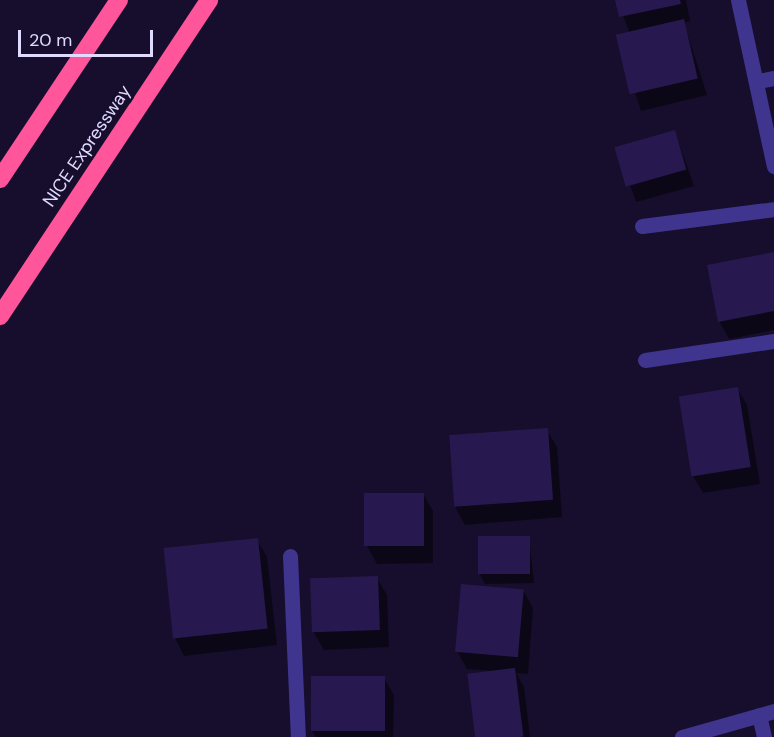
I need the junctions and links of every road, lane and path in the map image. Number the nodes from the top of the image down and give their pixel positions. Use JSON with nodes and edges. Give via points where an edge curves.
{"nodes":[{"id":1,"x":119,"y":0,"type":"edge"},
{"id":2,"x":209,"y":0,"type":"edge"},
{"id":3,"x":738,"y":0,"type":"edge"},
{"id":4,"x":774,"y":78,"type":"edge"},
{"id":5,"x":758,"y":81,"type":"junction"},
{"id":6,"x":774,"y":166,"type":"edge"},
{"id":7,"x":0,"y":179,"type":"edge"},
{"id":8,"x":774,"y":208,"type":"edge"},
{"id":9,"x":642,"y":226,"type":"dead end"},
{"id":10,"x":0,"y":315,"type":"edge"},
{"id":11,"x":774,"y":341,"type":"edge"},
{"id":12,"x":645,"y":360,"type":"dead end"},
{"id":13,"x":290,"y":556,"type":"dead end"},
{"id":14,"x":774,"y":711,"type":"edge"},
{"id":15,"x":759,"y":715,"type":"junction"},
{"id":16,"x":298,"y":737,"type":"edge"},
{"id":17,"x":682,"y":737,"type":"edge"},
{"id":18,"x":764,"y":737,"type":"edge"}],
"edges":[{"from":1,"to":7,"type":"highway"},
{"from":2,"to":10,"type":"highway","name":"NICE Expressway"},
{"from":3,"to":5,"type":"street"},
{"from":4,"to":5,"type":"street"},
{"from":5,"to":6,"type":"street"},
{"from":8,"to":9,"type":"street"},
{"from":11,"to":12,"type":"street"},
{"from":13,"to":16,"type":"street"},
{"from":14,"to":15,"type":"street"},
{"from":15,"to":17,"type":"street"},
{"from":15,"to":18,"type":"street"}]}
